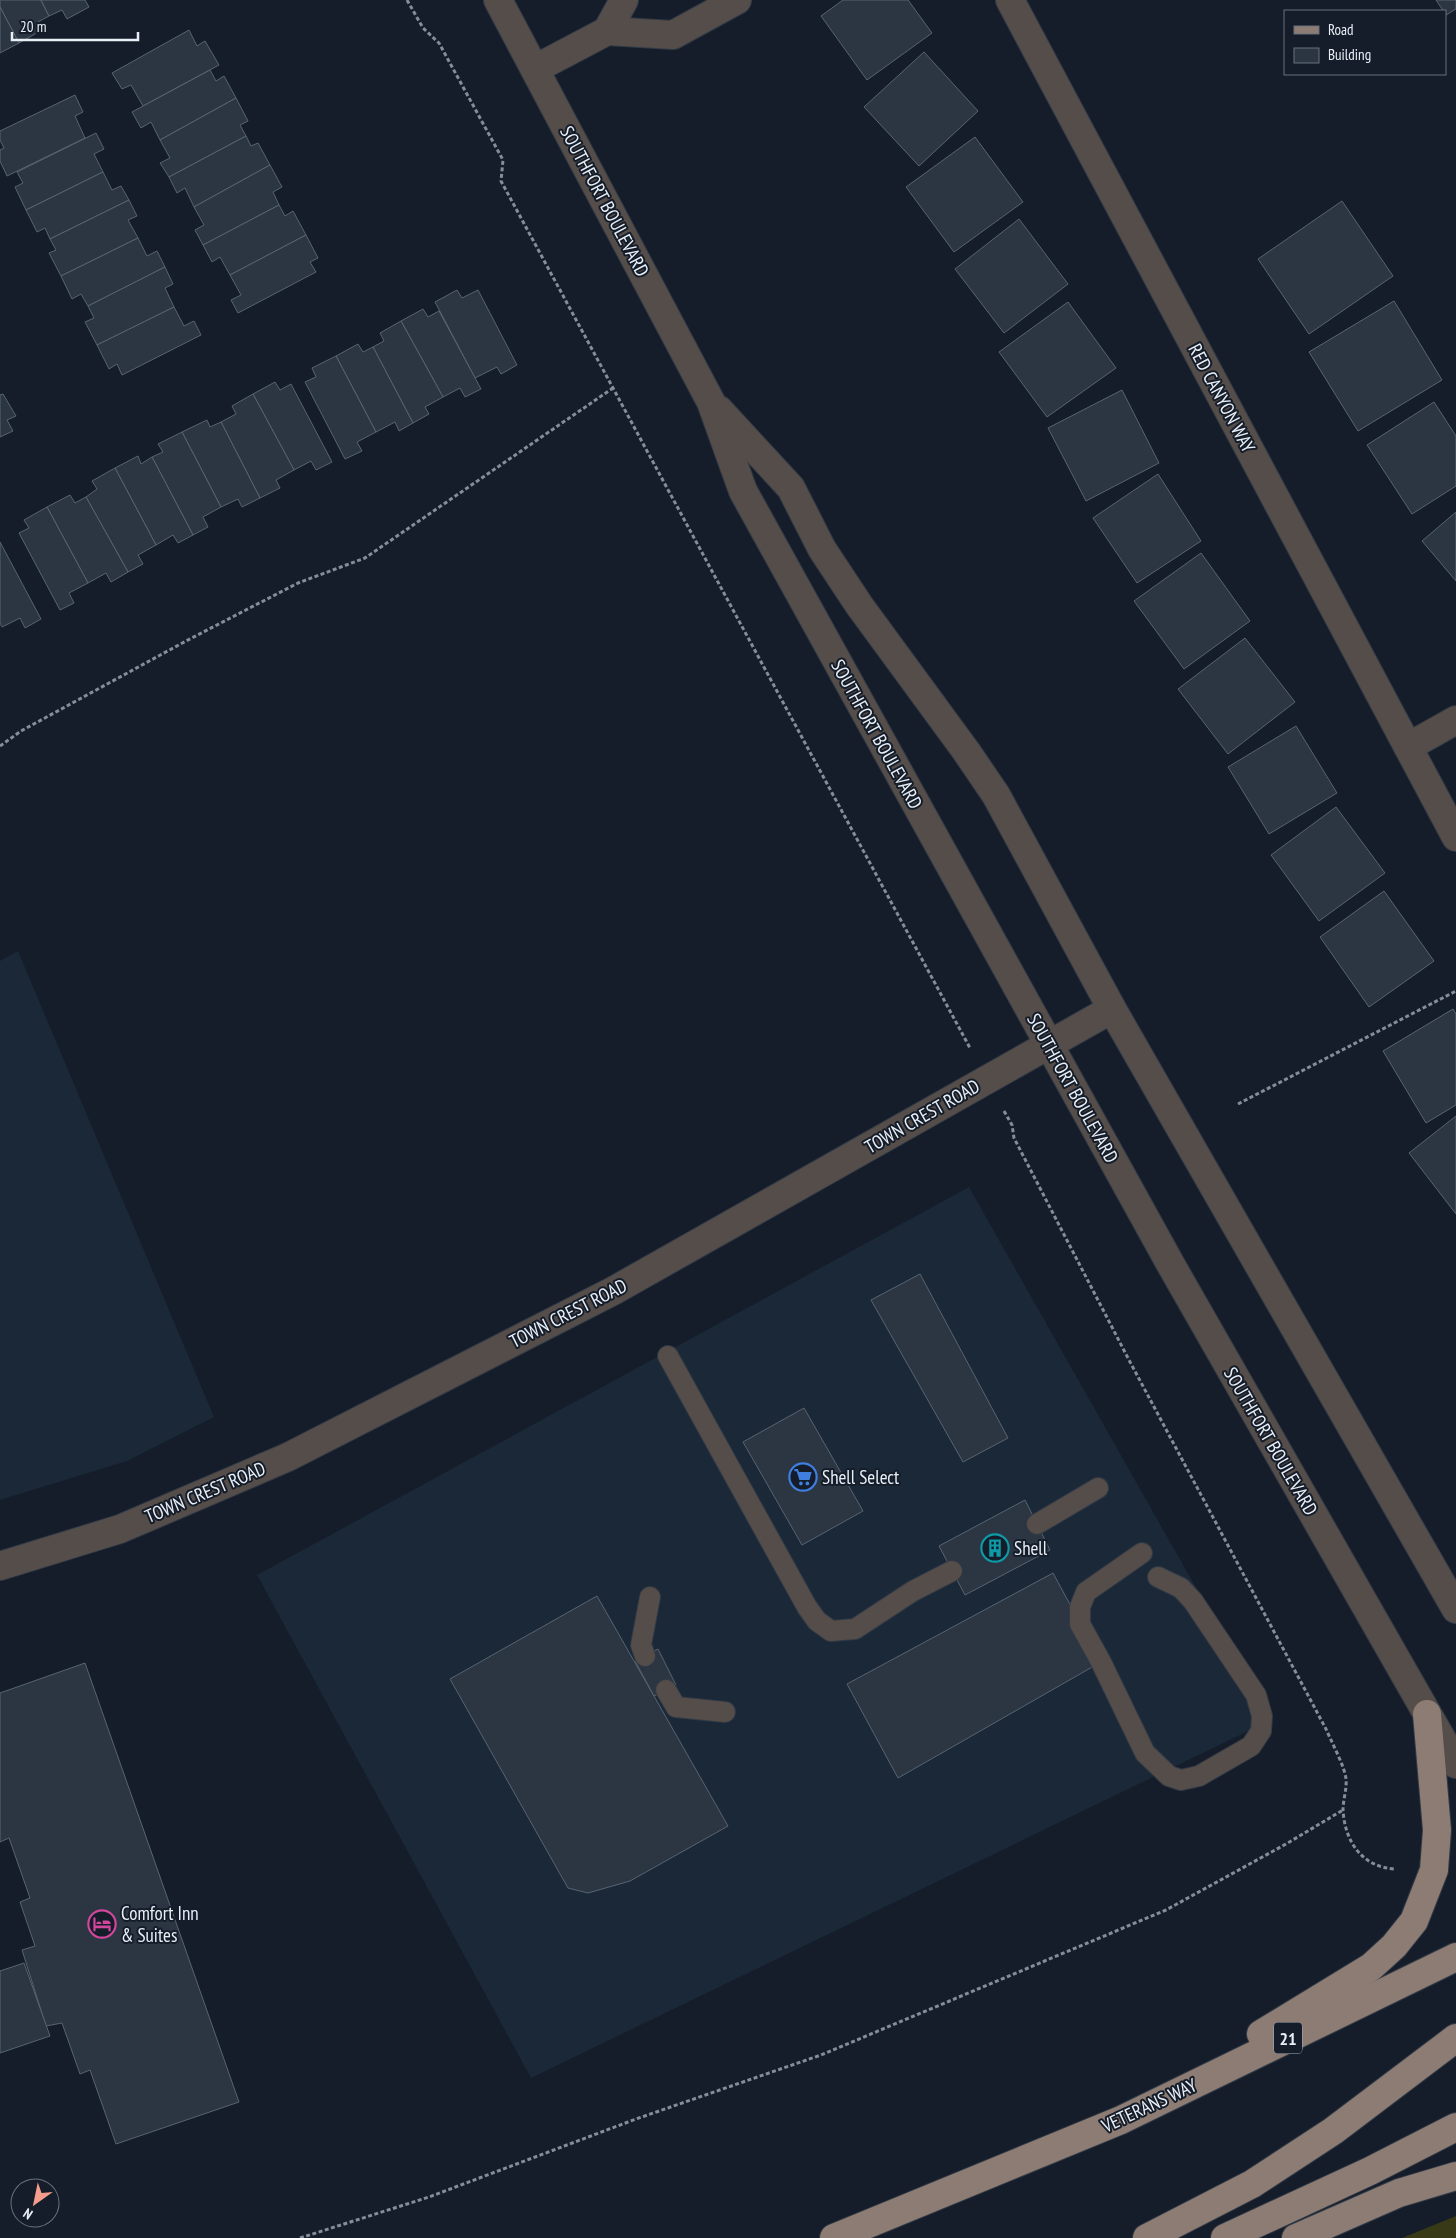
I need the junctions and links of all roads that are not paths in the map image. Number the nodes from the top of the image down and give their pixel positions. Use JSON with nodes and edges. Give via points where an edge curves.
{"nodes":[{"id":1,"x":498,"y":0,"type":"edge"},
{"id":2,"x":624,"y":0,"type":"edge"},
{"id":3,"x":737,"y":0,"type":"edge"},
{"id":4,"x":1010,"y":0,"type":"edge"},
{"id":5,"x":607,"y":31,"type":"junction"},
{"id":6,"x":535,"y":69,"type":"junction"},
{"id":7,"x":711,"y":402,"type":"junction"},
{"id":8,"x":1456,"y":720,"type":"edge"},
{"id":9,"x":1408,"y":747,"type":"junction"},
{"id":10,"x":1456,"y":837,"type":"edge"},
{"id":11,"x":1112,"y":1008,"type":"junction"},
{"id":12,"x":1048,"y":1044,"type":"junction"},
{"id":13,"x":668,"y":1356,"type":"dead end"},
{"id":14,"x":1098,"y":1488,"type":"dead end"},
{"id":15,"x":1037,"y":1524,"type":"dead end"},
{"id":16,"x":1142,"y":1553,"type":"dead end"},
{"id":17,"x":0,"y":1566,"type":"edge"},
{"id":18,"x":952,"y":1571,"type":"dead end"},
{"id":19,"x":1158,"y":1577,"type":"dead end"},
{"id":20,"x":650,"y":1597,"type":"dead end"},
{"id":21,"x":1456,"y":1609,"type":"edge"},
{"id":22,"x":645,"y":1656,"type":"dead end"},
{"id":23,"x":666,"y":1690,"type":"dead end"},
{"id":24,"x":725,"y":1712,"type":"dead end"},
{"id":25,"x":1427,"y":1714,"type":"junction"},
{"id":26,"x":1456,"y":1764,"type":"edge"},
{"id":27,"x":1456,"y":1957,"type":"edge"},
{"id":28,"x":1456,"y":2038,"type":"edge"},
{"id":29,"x":1121,"y":2120,"type":"junction"},
{"id":30,"x":1456,"y":2127,"type":"edge"},
{"id":31,"x":1456,"y":2176,"type":"edge"},
{"id":32,"x":834,"y":2238,"type":"edge"},
{"id":33,"x":1147,"y":2238,"type":"edge"},
{"id":34,"x":1225,"y":2238,"type":"edge"},
{"id":35,"x":1296,"y":2238,"type":"edge"}],
"edges":[{"from":1,"to":6,"type":"street","name":"SOUTHFORT BOULEVARD"},
{"from":2,"to":5,"type":"street"},
{"from":3,"to":5,"type":"street","via":[[673,35]]},
{"from":4,"to":9,"type":"street","name":"RED CANYON WAY"},
{"from":5,"to":6,"type":"street"},
{"from":6,"to":7,"type":"street","name":"SOUTHFORT BOULEVARD"},
{"from":7,"to":11,"type":"street","name":"SOUTHFORT BOULEVARD","via":[[791,488],[822,549],[859,605],[996,795]]},
{"from":7,"to":12,"type":"street","name":"SOUTHFORT BOULEVARD","via":[[743,491]]},
{"from":8,"to":9,"type":"street"},
{"from":9,"to":10,"type":"street","name":"RED CANYON WAY"},
{"from":11,"to":12,"type":"street","name":"TOWN CREST ROAD"},
{"from":11,"to":21,"type":"street","name":"SOUTHFORT BOULEVARD"},
{"from":12,"to":17,"type":"street","name":"TOWN CREST ROAD","via":[[613,1291],[288,1457],[120,1528]]},
{"from":12,"to":25,"type":"street","name":"SOUTHFORT BOULEVARD","via":[[1234,1378]]},
{"from":13,"to":18,"type":"lane","via":[[807,1607],[825,1628],[831,1631],[859,1628],[908,1594]]},
{"from":14,"to":15,"type":"lane"},
{"from":16,"to":19,"type":"lane","via":[[1086,1592],[1080,1607],[1080,1624],[1145,1753],[1169,1776],[1181,1780],[1199,1776],[1251,1746],[1262,1730],[1262,1716],[1256,1695],[1193,1601],[1181,1588]]},
{"from":20,"to":22,"type":"lane","via":[[641,1645]]},
{"from":23,"to":24,"type":"lane","via":[[676,1707]]},
{"from":25,"to":26,"type":"street","name":"SOUTHFORT BOULEVARD"},
{"from":25,"to":29,"type":"main road","via":[[1438,1830],[1434,1870],[1414,1921],[1372,1967]]},
{"from":27,"to":29,"type":"main road","name":"VETERANS WAY","number":"21"},
{"from":28,"to":33,"type":"main road","via":[[1333,2130],[1252,2184]]},
{"from":29,"to":32,"type":"main road","name":"VETERANS WAY","number":"21"},
{"from":30,"to":34,"type":"main road"},
{"from":31,"to":35,"type":"main road","via":[[1399,2193]]}]}
